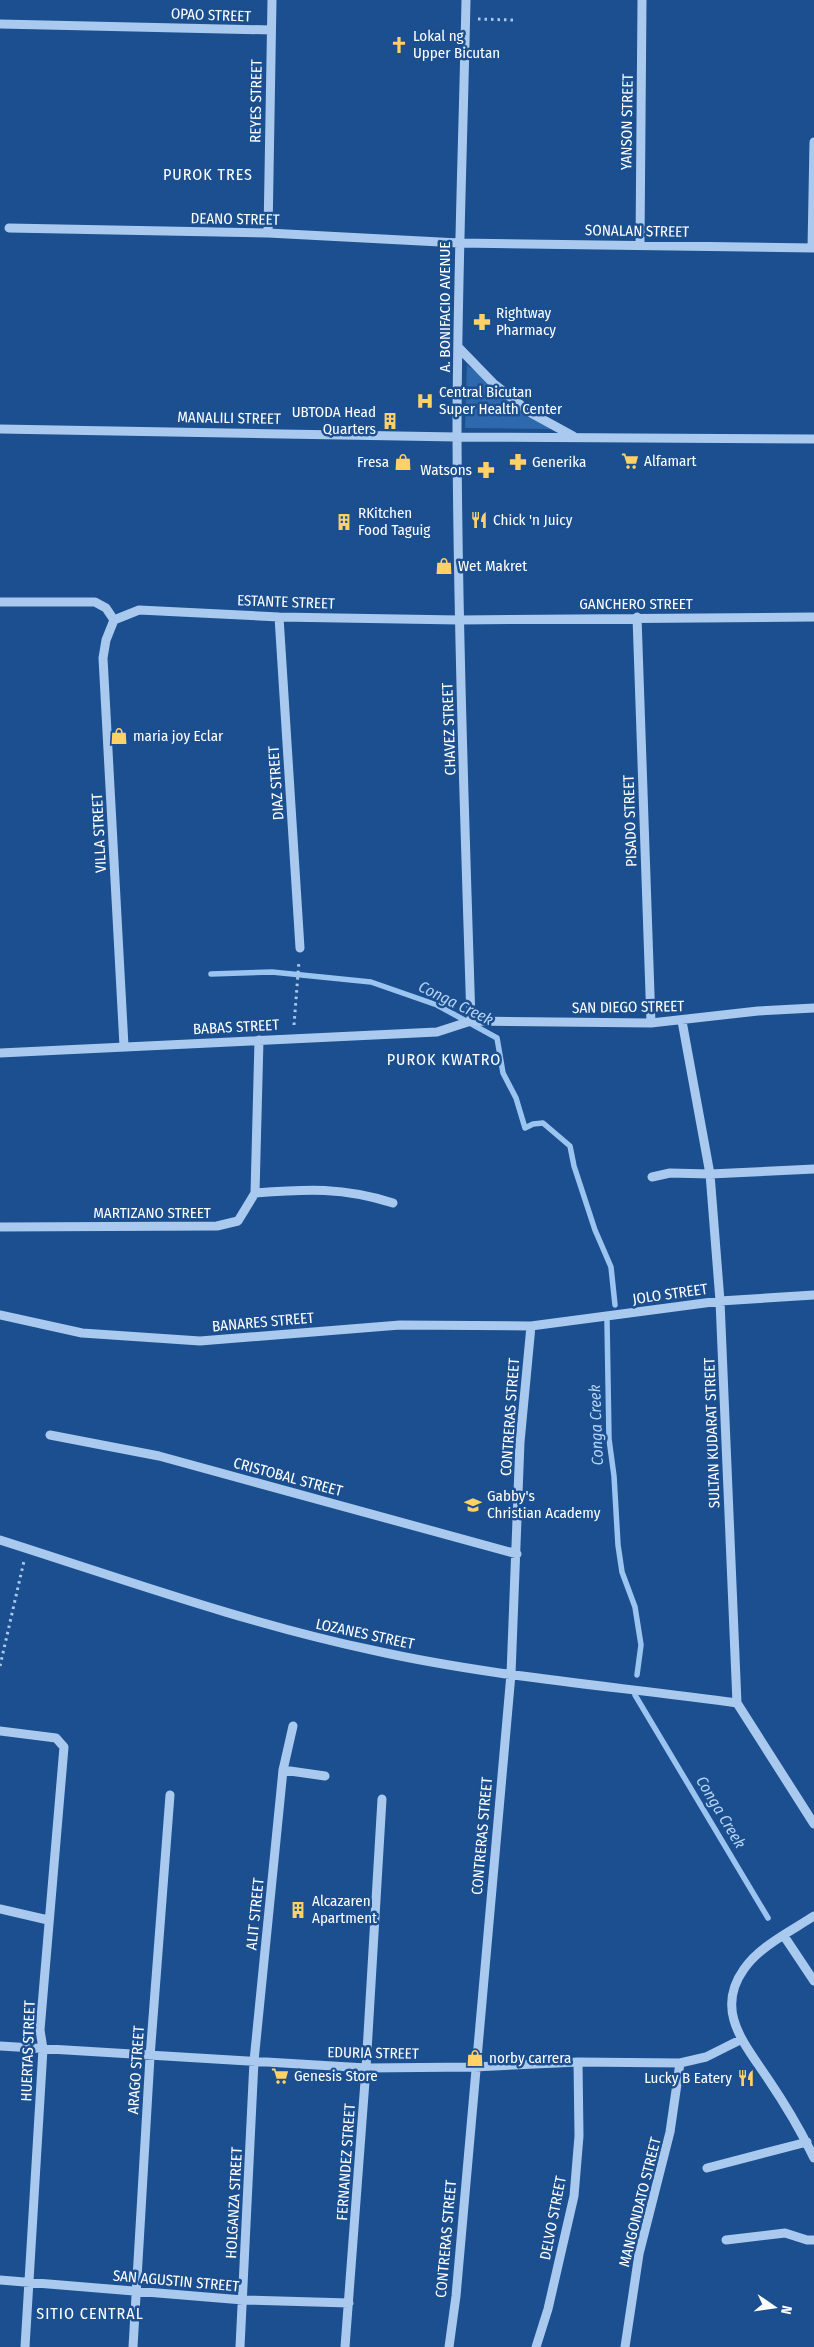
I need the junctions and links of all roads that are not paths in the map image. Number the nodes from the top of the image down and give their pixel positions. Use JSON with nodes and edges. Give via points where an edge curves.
{"nodes":[{"id":1,"x":272,"y":0,"type":"edge"},
{"id":2,"x":466,"y":0,"type":"edge"},
{"id":3,"x":642,"y":0,"type":"edge"},
{"id":4,"x":0,"y":24,"type":"edge"},
{"id":5,"x":271,"y":30,"type":"junction"},
{"id":6,"x":814,"y":142,"type":"edge"},
{"id":7,"x":9,"y":228,"type":"dead end"},
{"id":8,"x":268,"y":233,"type":"junction"},
{"id":9,"x":459,"y":243,"type":"junction"},
{"id":10,"x":640,"y":244,"type":"junction"},
{"id":11,"x":813,"y":248,"type":"edge"},
{"id":12,"x":459,"y":348,"type":"junction"},
{"id":13,"x":0,"y":429,"type":"edge"},
{"id":14,"x":573,"y":436,"type":"junction"},
{"id":15,"x":458,"y":437,"type":"junction"},
{"id":16,"x":814,"y":439,"type":"edge"},
{"id":17,"x":0,"y":602,"type":"edge"},
{"id":18,"x":279,"y":617,"type":"junction"},
{"id":19,"x":637,"y":617,"type":"junction"},
{"id":20,"x":814,"y":617,"type":"edge"},
{"id":21,"x":114,"y":620,"type":"junction"},
{"id":22,"x":459,"y":620,"type":"junction"},
{"id":23,"x":300,"y":948,"type":"dead end"},
{"id":24,"x":814,"y":1008,"type":"edge"},
{"id":25,"x":470,"y":1021,"type":"junction"},
{"id":26,"x":682,"y":1021,"type":"junction"},
{"id":27,"x":652,"y":1023,"type":"junction"},
{"id":28,"x":259,"y":1040,"type":"junction"},
{"id":29,"x":124,"y":1046,"type":"junction"},
{"id":30,"x":0,"y":1052,"type":"edge"},
{"id":31,"x":814,"y":1169,"type":"edge"},
{"id":32,"x":710,"y":1174,"type":"junction"},
{"id":33,"x":652,"y":1177,"type":"dead end"},
{"id":34,"x":256,"y":1193,"type":"junction"},
{"id":35,"x":393,"y":1203,"type":"dead end"},
{"id":36,"x":0,"y":1227,"type":"edge"},
{"id":37,"x":814,"y":1295,"type":"edge"},
{"id":38,"x":720,"y":1301,"type":"junction"},
{"id":39,"x":0,"y":1315,"type":"edge"},
{"id":40,"x":531,"y":1326,"type":"junction"},
{"id":41,"x":50,"y":1435,"type":"dead end"},
{"id":42,"x":0,"y":1540,"type":"edge"},
{"id":43,"x":517,"y":1554,"type":"junction"},
{"id":44,"x":511,"y":1674,"type":"junction"},
{"id":45,"x":736,"y":1703,"type":"junction"},
{"id":46,"x":293,"y":1726,"type":"dead end"},
{"id":47,"x":0,"y":1731,"type":"edge"},
{"id":48,"x":283,"y":1770,"type":"junction"},
{"id":49,"x":324,"y":1776,"type":"dead end"},
{"id":50,"x":170,"y":1795,"type":"dead end"},
{"id":51,"x":382,"y":1799,"type":"dead end"},
{"id":52,"x":814,"y":1824,"type":"edge"},
{"id":53,"x":0,"y":1909,"type":"edge"},
{"id":54,"x":814,"y":1916,"type":"edge"},
{"id":55,"x":48,"y":1920,"type":"junction"},
{"id":56,"x":784,"y":1936,"type":"junction"},
{"id":57,"x":814,"y":1981,"type":"edge"},
{"id":58,"x":740,"y":2040,"type":"junction"},
{"id":59,"x":0,"y":2046,"type":"edge"},
{"id":60,"x":43,"y":2049,"type":"junction"},
{"id":61,"x":150,"y":2057,"type":"junction"},
{"id":62,"x":254,"y":2061,"type":"junction"},
{"id":63,"x":578,"y":2062,"type":"junction"},
{"id":64,"x":680,"y":2063,"type":"junction"},
{"id":65,"x":474,"y":2067,"type":"junction"},
{"id":66,"x":366,"y":2068,"type":"junction"},
{"id":67,"x":807,"y":2142,"type":"junction"},
{"id":68,"x":814,"y":2158,"type":"edge"},
{"id":69,"x":706,"y":2168,"type":"dead end"},
{"id":70,"x":726,"y":2240,"type":"dead end"},
{"id":71,"x":814,"y":2240,"type":"edge"},
{"id":72,"x":0,"y":2280,"type":"edge"},
{"id":73,"x":30,"y":2283,"type":"junction"},
{"id":74,"x":137,"y":2291,"type":"junction"},
{"id":75,"x":243,"y":2300,"type":"junction"},
{"id":76,"x":349,"y":2302,"type":"junction"},
{"id":77,"x":26,"y":2347,"type":"edge"},
{"id":78,"x":132,"y":2347,"type":"edge"},
{"id":79,"x":240,"y":2347,"type":"edge"},
{"id":80,"x":345,"y":2347,"type":"edge"},
{"id":81,"x":448,"y":2347,"type":"edge"},
{"id":82,"x":536,"y":2347,"type":"edge"},
{"id":83,"x":624,"y":2347,"type":"edge"}],
"edges":[{"from":1,"to":5,"type":"street","name":"REYES STREET"},
{"from":2,"to":9,"type":"street","name":"A. BONIFACIO AVENUE"},
{"from":3,"to":10,"type":"street","name":"YANSON STREET"},
{"from":4,"to":5,"type":"street","name":"OPAO STREET"},
{"from":5,"to":8,"type":"street","name":"REYES STREET"},
{"from":6,"to":11,"type":"street"},
{"from":7,"to":8,"type":"street","name":"DEANO STREET"},
{"from":8,"to":9,"type":"street","name":"DEANO STREET"},
{"from":9,"to":10,"type":"street","name":"SONALAN STREET"},
{"from":9,"to":12,"type":"street","name":"A. BONIFACIO AVENUE"},
{"from":10,"to":11,"type":"street","name":"SONALAN STREET"},
{"from":12,"to":14,"type":"street","via":[[493,383],[523,407]]},
{"from":12,"to":15,"type":"street","name":"A. BONIFACIO AVENUE"},
{"from":13,"to":15,"type":"street","name":"MANALILI STREET"},
{"from":14,"to":15,"type":"street"},
{"from":14,"to":16,"type":"street"},
{"from":15,"to":22,"type":"street","name":"CHAVEZ STREET"},
{"from":17,"to":21,"type":"street","via":[[95,602],[106,608]]},
{"from":18,"to":21,"type":"street","name":"ESTANTE STREET","via":[[139,610]]},
{"from":18,"to":22,"type":"street","name":"ESTANTE STREET"},
{"from":18,"to":23,"type":"street","name":"DIAZ STREET"},
{"from":19,"to":20,"type":"street","name":"GANCHERO STREET"},
{"from":19,"to":22,"type":"street","name":"GANCHERO STREET"},
{"from":19,"to":27,"type":"street","name":"PISADO STREET"},
{"from":21,"to":29,"type":"street","name":"VILLA STREET","via":[[103,658]]},
{"from":22,"to":25,"type":"street","name":"CHAVEZ STREET"},
{"from":24,"to":26,"type":"street","name":"SAN DIEGO STREET","via":[[758,1011]]},
{"from":25,"to":27,"type":"street","name":"SAN DIEGO STREET"},
{"from":25,"to":28,"type":"street","name":"BABAS STREET","via":[[437,1032]]},
{"from":26,"to":27,"type":"street","name":"SAN DIEGO STREET"},
{"from":26,"to":32,"type":"street","name":"SULTAN KUDARAT STREET"},
{"from":28,"to":29,"type":"street","name":"BABAS STREET"},
{"from":28,"to":34,"type":"street"},
{"from":29,"to":30,"type":"street","name":"BABAS STREET"},
{"from":31,"to":32,"type":"street"},
{"from":32,"to":33,"type":"street","via":[[670,1173]]},
{"from":32,"to":38,"type":"street","name":"SULTAN KUDARAT STREET"},
{"from":34,"to":35,"type":"street","via":[[333,1190],[366,1194]]},
{"from":34,"to":36,"type":"street","name":"MARTIZANO STREET","via":[[238,1221],[217,1226]]},
{"from":37,"to":38,"type":"street","name":"JOLO STREET"},
{"from":38,"to":40,"type":"street","name":"JOLO STREET"},
{"from":38,"to":45,"type":"street","name":"SULTAN KUDARAT STREET"},
{"from":39,"to":40,"type":"street","name":"BANARES STREET","via":[[82,1333],[183,1340],[400,1325]]},
{"from":40,"to":43,"type":"street","name":"CONTRERAS STREET","via":[[520,1442]]},
{"from":41,"to":43,"type":"street","name":"CRISTOBAL STREET","via":[[159,1456]]},
{"from":42,"to":44,"type":"street","name":"LOZANES STREET","via":[[298,1633],[382,1652]]},
{"from":43,"to":44,"type":"street","name":"CONTRERAS STREET"},
{"from":44,"to":45,"type":"street","name":"LOZANES STREET"},
{"from":44,"to":65,"type":"street","name":"CONTRERAS STREET"},
{"from":45,"to":52,"type":"street"},
{"from":46,"to":48,"type":"street","name":"ALIT STREET"},
{"from":47,"to":55,"type":"street","name":"HUERTAS STREET","via":[[56,1738],[64,1747]]},
{"from":48,"to":49,"type":"street"},
{"from":48,"to":62,"type":"street","name":"ALIT STREET"},
{"from":50,"to":61,"type":"street","name":"ARAGO STREET"},
{"from":51,"to":66,"type":"street","name":"FERNANDEZ STREET"},
{"from":53,"to":55,"type":"street"},
{"from":54,"to":56,"type":"street"},
{"from":55,"to":60,"type":"street","name":"HUERTAS STREET","via":[[40,2030]]},
{"from":56,"to":57,"type":"street"},
{"from":56,"to":58,"type":"street","via":[[759,1952],[744,1968],[736,1983],[732,2000],[733,2018]]},
{"from":58,"to":64,"type":"street","name":"EDURIA STREET","via":[[706,2057]]},
{"from":58,"to":67,"type":"street","via":[[768,2078]]},
{"from":59,"to":60,"type":"street","name":"EDURIA STREET"},
{"from":60,"to":61,"type":"street","name":"EDURIA STREET"},
{"from":60,"to":73,"type":"street","name":"HUERTAS STREET"},
{"from":61,"to":62,"type":"street","name":"EDURIA STREET"},
{"from":61,"to":74,"type":"street","name":"ARAGO STREET"},
{"from":62,"to":66,"type":"street","name":"EDURIA STREET"},
{"from":62,"to":75,"type":"street","name":"HOLGANZA STREET"},
{"from":63,"to":64,"type":"street","name":"EDURIA STREET"},
{"from":63,"to":65,"type":"street","name":"EDURIA STREET"},
{"from":63,"to":82,"type":"street","name":"DELVO STREET","via":[[579,2136],[574,2196]]},
{"from":64,"to":83,"type":"street","name":"MANGONDATO STREET","via":[[670,2132],[639,2254]]},
{"from":65,"to":66,"type":"street","name":"EDURIA STREET"},
{"from":65,"to":81,"type":"street","name":"CONTRERAS STREET","via":[[456,2296]]},
{"from":66,"to":76,"type":"street","name":"FERNANDEZ STREET"},
{"from":67,"to":68,"type":"street"},
{"from":67,"to":69,"type":"street"},
{"from":70,"to":71,"type":"street","via":[[785,2233]]},
{"from":72,"to":73,"type":"street","name":"SAN AGUSTIN STREET"},
{"from":73,"to":74,"type":"street","name":"SAN AGUSTIN STREET"},
{"from":73,"to":77,"type":"street","name":"HUERTAS STREET"},
{"from":74,"to":75,"type":"street","name":"SAN AGUSTIN STREET"},
{"from":74,"to":78,"type":"street","name":"ARAGO STREET"},
{"from":75,"to":76,"type":"street","name":"SAN AGUSTIN STREET"},
{"from":75,"to":79,"type":"street","name":"HOLGANZA STREET"},
{"from":76,"to":80,"type":"street","name":"FERNANDEZ STREET"}]}
